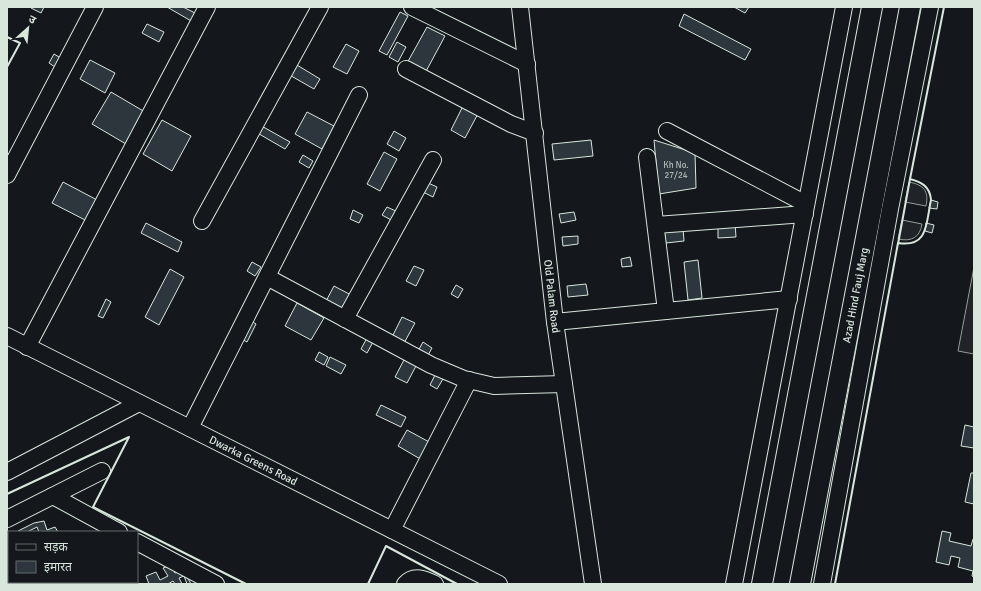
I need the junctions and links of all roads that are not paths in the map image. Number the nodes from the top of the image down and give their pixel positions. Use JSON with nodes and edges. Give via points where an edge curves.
{"nodes":[{"id":1,"x":95,"y":7,"type":"edge"},
{"id":2,"x":207,"y":7,"type":"edge"},
{"id":3,"x":320,"y":7,"type":"edge"},
{"id":4,"x":412,"y":7,"type":"edge"},
{"id":5,"x":520,"y":7,"type":"edge"},
{"id":6,"x":844,"y":7,"type":"edge"},
{"id":7,"x":872,"y":7,"type":"edge"},
{"id":8,"x":910,"y":7,"type":"edge"},
{"id":9,"x":930,"y":7,"type":"edge"},
{"id":10,"x":527,"y":64,"type":"junction"},
{"id":11,"x":406,"y":69,"type":"dead end"},
{"id":12,"x":359,"y":95,"type":"dead end"},
{"id":13,"x":667,"y":131,"type":"dead end"},
{"id":14,"x":535,"y":133,"type":"junction"},
{"id":15,"x":647,"y":157,"type":"dead end"},
{"id":16,"x":433,"y":160,"type":"dead end"},
{"id":17,"x":7,"y":175,"type":"edge"},
{"id":18,"x":806,"y":209,"type":"junction"},
{"id":19,"x":202,"y":221,"type":"dead end"},
{"id":20,"x":656,"y":224,"type":"junction"},
{"id":21,"x":267,"y":277,"type":"junction"},
{"id":22,"x":789,"y":299,"type":"junction"},
{"id":23,"x":666,"y":311,"type":"junction"},
{"id":24,"x":345,"y":319,"type":"junction"},
{"id":25,"x":555,"y":322,"type":"junction"},
{"id":26,"x":7,"y":336,"type":"edge"},
{"id":27,"x":27,"y":347,"type":"junction"},
{"id":28,"x":469,"y":380,"type":"junction"},
{"id":29,"x":564,"y":384,"type":"junction"},
{"id":30,"x":139,"y":403,"type":"junction"},
{"id":31,"x":190,"y":428,"type":"junction"},
{"id":32,"x":102,"y":471,"type":"dead end"},
{"id":33,"x":7,"y":472,"type":"edge"},
{"id":34,"x":53,"y":496,"type":"junction"},
{"id":35,"x":7,"y":519,"type":"edge"},
{"id":36,"x":392,"y":530,"type":"junction"},
{"id":37,"x":117,"y":531,"type":"edge"},
{"id":38,"x":138,"y":543,"type":"edge"},
{"id":39,"x":216,"y":584,"type":"edge"},
{"id":40,"x":405,"y":584,"type":"edge"},
{"id":41,"x":435,"y":584,"type":"edge"},
{"id":42,"x":499,"y":584,"type":"edge"},
{"id":43,"x":593,"y":584,"type":"edge"},
{"id":44,"x":734,"y":584,"type":"edge"},
{"id":45,"x":762,"y":584,"type":"edge"},
{"id":46,"x":800,"y":584,"type":"edge"},
{"id":47,"x":822,"y":584,"type":"edge"}],
"edges":[{"from":1,"to":17,"type":"street"},
{"from":2,"to":27,"type":"street"},
{"from":3,"to":19,"type":"street"},
{"from":4,"to":10,"type":"street"},
{"from":5,"to":10,"type":"street","name":"Old Palam Road"},
{"from":6,"to":18,"type":"street"},
{"from":7,"to":45,"type":"main road"},
{"from":8,"to":46,"type":"main road","name":"Azad Hind Fauj Marg"},
{"from":9,"to":47,"type":"street","via":[[890,209]]},
{"from":10,"to":14,"type":"street","name":"Old Palam Road"},
{"from":11,"to":14,"type":"street","via":[[511,124]]},
{"from":12,"to":21,"type":"street"},
{"from":13,"to":18,"type":"street"},
{"from":14,"to":25,"type":"street","name":"Old Palam Road"},
{"from":15,"to":20,"type":"street"},
{"from":16,"to":24,"type":"street"},
{"from":18,"to":20,"type":"street"},
{"from":18,"to":22,"type":"street"},
{"from":20,"to":23,"type":"street"},
{"from":21,"to":24,"type":"street"},
{"from":21,"to":31,"type":"street"},
{"from":22,"to":23,"type":"street"},
{"from":22,"to":44,"type":"street"},
{"from":23,"to":25,"type":"street"},
{"from":24,"to":28,"type":"street","via":[[431,365]]},
{"from":25,"to":29,"type":"street","name":"Old Palam Road"},
{"from":26,"to":27,"type":"street","name":"Dwarka Greens Road"},
{"from":27,"to":30,"type":"street","name":"Dwarka Greens Road"},
{"from":28,"to":29,"type":"street","via":[[494,386]]},
{"from":28,"to":36,"type":"street"},
{"from":29,"to":43,"type":"street","name":"Old Palam Road"},
{"from":30,"to":31,"type":"street","name":"Dwarka Greens Road"},
{"from":30,"to":33,"type":"street"},
{"from":31,"to":36,"type":"street","name":"Dwarka Greens Road"},
{"from":32,"to":34,"type":"street"},
{"from":34,"to":35,"type":"street"},
{"from":34,"to":37,"type":"street"},
{"from":36,"to":42,"type":"street","name":"Dwarka Greens Road"},
{"from":38,"to":39,"type":"street"},
{"from":40,"to":41,"type":"street","via":[[416,578]]}]}
